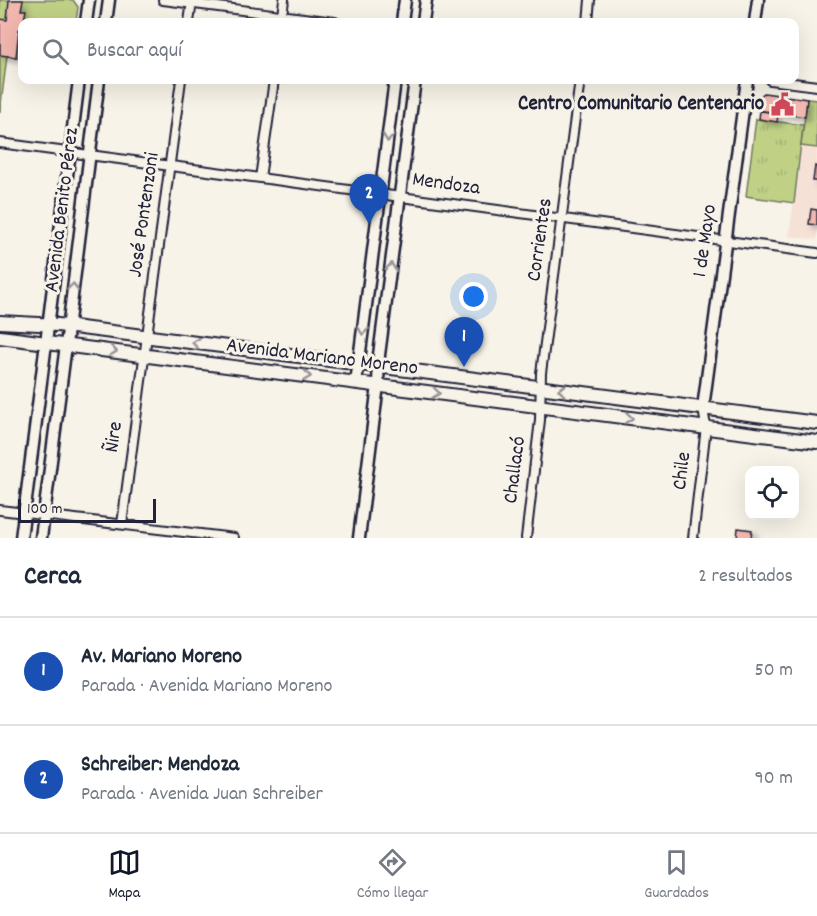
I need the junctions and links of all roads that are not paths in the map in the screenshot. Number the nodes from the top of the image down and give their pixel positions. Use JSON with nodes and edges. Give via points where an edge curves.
{"nodes":[{"id":1,"x":89,"y":0,"type":"edge"},
{"id":2,"x":109,"y":0,"type":"edge"},
{"id":3,"x":163,"y":0,"type":"edge"},
{"id":4,"x":284,"y":0,"type":"edge"},
{"id":5,"x":405,"y":0,"type":"edge"},
{"id":6,"x":426,"y":0,"type":"edge"},
{"id":7,"x":591,"y":0,"type":"edge"},
{"id":8,"x":758,"y":0,"type":"edge"},
{"id":9,"x":192,"y":2,"type":"edge"},
{"id":10,"x":87,"y":18,"type":"edge"},
{"id":11,"x":107,"y":18,"type":"edge"},
{"id":12,"x":190,"y":18,"type":"edge"},
{"id":13,"x":277,"y":18,"type":"edge"},
{"id":14,"x":282,"y":18,"type":"edge"},
{"id":15,"x":403,"y":18,"type":"edge"},
{"id":16,"x":424,"y":18,"type":"edge"},
{"id":17,"x":589,"y":18,"type":"edge"},
{"id":18,"x":756,"y":18,"type":"edge"},
{"id":19,"x":78,"y":84,"type":"edge"},
{"id":20,"x":98,"y":84,"type":"edge"},
{"id":21,"x":180,"y":84,"type":"edge"},
{"id":22,"x":273,"y":84,"type":"edge"},
{"id":23,"x":395,"y":84,"type":"edge"},
{"id":24,"x":414,"y":84,"type":"edge"},
{"id":25,"x":579,"y":84,"type":"edge"},
{"id":26,"x":746,"y":84,"type":"edge"},
{"id":27,"x":799,"y":84,"type":"edge"},
{"id":28,"x":817,"y":86,"type":"edge"},
{"id":29,"x":0,"y":143,"type":"edge"},
{"id":30,"x":70,"y":152,"type":"junction"},
{"id":31,"x":89,"y":155,"type":"junction"},
{"id":32,"x":170,"y":166,"type":"junction"},
{"id":33,"x":260,"y":178,"type":"junction"},
{"id":34,"x":381,"y":194,"type":"junction"},
{"id":35,"x":400,"y":197,"type":"junction"},
{"id":36,"x":562,"y":219,"type":"junction"},
{"id":37,"x":726,"y":241,"type":"junction"},
{"id":38,"x":817,"y":253,"type":"edge"},
{"id":39,"x":0,"y":322,"type":"edge"},
{"id":40,"x":48,"y":324,"type":"junction"},
{"id":41,"x":68,"y":326,"type":"junction"},
{"id":42,"x":0,"y":337,"type":"edge"},
{"id":43,"x":147,"y":337,"type":"junction"},
{"id":44,"x":46,"y":343,"type":"junction"},
{"id":45,"x":66,"y":345,"type":"junction"},
{"id":46,"x":145,"y":355,"type":"junction"},
{"id":47,"x":359,"y":364,"type":"junction"},
{"id":48,"x":379,"y":366,"type":"junction"},
{"id":49,"x":356,"y":383,"type":"junction"},
{"id":50,"x":378,"y":385,"type":"junction"},
{"id":51,"x":540,"y":387,"type":"junction"},
{"id":52,"x":540,"y":406,"type":"junction"},
{"id":53,"x":703,"y":408,"type":"junction"},
{"id":54,"x":817,"y":423,"type":"edge"},
{"id":55,"x":706,"y":427,"type":"junction"},
{"id":56,"x":817,"y":442,"type":"edge"},
{"id":57,"x":0,"y":510,"type":"edge"},
{"id":58,"x":25,"y":512,"type":"junction"},
{"id":59,"x":44,"y":515,"type":"junction"},
{"id":60,"x":122,"y":524,"type":"junction"},
{"id":61,"x":191,"y":535,"type":"edge"},
{"id":62,"x":21,"y":538,"type":"edge"},
{"id":63,"x":41,"y":538,"type":"edge"},
{"id":64,"x":234,"y":538,"type":"edge"},
{"id":65,"x":359,"y":538,"type":"edge"},
{"id":66,"x":526,"y":538,"type":"edge"},
{"id":67,"x":693,"y":538,"type":"edge"}],
"edges":[{"from":1,"to":10,"type":"main road"},
{"from":2,"to":11,"type":"main road"},
{"from":3,"to":9,"type":"street"},
{"from":4,"to":14,"type":"street"},
{"from":5,"to":15,"type":"main road"},
{"from":6,"to":16,"type":"main road"},
{"from":7,"to":17,"type":"street"},
{"from":8,"to":18,"type":"main road"},
{"from":9,"to":12,"type":"street"},
{"from":9,"to":13,"type":"street"},
{"from":19,"to":30,"type":"main road","name":"Avenida Benito Pérez"},
{"from":20,"to":31,"type":"main road","name":"Avenida Benito Pérez"},
{"from":21,"to":32,"type":"street","name":"José Pontenzoni"},
{"from":22,"to":33,"type":"street"},
{"from":23,"to":34,"type":"main road","one_way":true},
{"from":24,"to":35,"type":"main road"},
{"from":25,"to":36,"type":"street","name":"Corrientes"},
{"from":26,"to":37,"type":"main road","name":"1 de Mayo"},
{"from":27,"to":28,"type":"street"},
{"from":29,"to":30,"type":"street","name":"Mendoza"},
{"from":30,"to":31,"type":"street","name":"Mendoza"},
{"from":30,"to":40,"type":"main road","name":"Avenida Benito Pérez"},
{"from":31,"to":32,"type":"street","name":"Mendoza"},
{"from":41,"to":31,"type":"main road","name":"Avenida Benito Pérez","one_way":true},
{"from":32,"to":33,"type":"street","name":"Mendoza"},
{"from":32,"to":43,"type":"street","name":"José Pontenzoni"},
{"from":33,"to":34,"type":"street","name":"Mendoza"},
{"from":34,"to":35,"type":"street","name":"Mendoza"},
{"from":34,"to":47,"type":"main road","one_way":true},
{"from":35,"to":36,"type":"street","name":"Mendoza"},
{"from":48,"to":35,"type":"main road","one_way":true},
{"from":36,"to":37,"type":"street","name":"Mendoza"},
{"from":36,"to":51,"type":"street","name":"Corrientes"},
{"from":37,"to":38,"type":"street","name":"Mendoza"},
{"from":37,"to":53,"type":"main road","name":"1 de Mayo"},
{"from":39,"to":40,"type":"main road","name":"Avenida Mariano Moreno"},
{"from":40,"to":41,"type":"main road","name":"Avenida Mariano Moreno"},
{"from":40,"to":44,"type":"main road","name":"Avenida Benito Pérez"},
{"from":41,"to":43,"type":"main road","name":"Avenida Mariano Moreno"},
{"from":41,"to":45,"type":"main road","name":"Avenida Benito Pérez"},
{"from":42,"to":44,"type":"main road","name":"Avenida Mariano Moreno"},
{"from":43,"to":46,"type":"street","name":"José Pontenzoni"},
{"from":47,"to":43,"type":"main road","name":"Avenida Mariano Moreno","one_way":true},
{"from":44,"to":45,"type":"main road","name":"Avenida Mariano Moreno"},
{"from":44,"to":58,"type":"main road","name":"Avenida Benito Pérez"},
{"from":45,"to":46,"type":"main road","name":"Avenida Mariano Moreno","one_way":true},
{"from":45,"to":59,"type":"main road","name":"Avenida Benito Pérez"},
{"from":46,"to":49,"type":"main road","name":"Avenida Mariano Moreno","one_way":true},
{"from":46,"to":60,"type":"street","name":"Ñire"},
{"from":47,"to":48,"type":"main road","name":"Avenida Mariano Moreno"},
{"from":47,"to":49,"type":"main road"},
{"from":48,"to":50,"type":"main road"},
{"from":48,"to":51,"type":"main road","name":"Avenida Mariano Moreno"},
{"from":49,"to":50,"type":"main road","name":"Avenida Mariano Moreno"},
{"from":50,"to":52,"type":"main road","name":"Avenida Mariano Moreno","one_way":true},
{"from":50,"to":65,"type":"main road"},
{"from":51,"to":52,"type":"street","name":"Corrientes"},
{"from":53,"to":51,"type":"main road","name":"Avenida Mariano Moreno","one_way":true},
{"from":52,"to":55,"type":"main road","name":"Avenida Mariano Moreno","one_way":true},
{"from":52,"to":66,"type":"street","name":"Challacó"},
{"from":53,"to":54,"type":"main road","name":"Avenida Mariano Moreno"},
{"from":53,"to":55,"type":"street","name":"Chile"},
{"from":55,"to":56,"type":"main road","name":"Avenida Mariano Moreno"},
{"from":55,"to":67,"type":"street","name":"Chile"},
{"from":57,"to":58,"type":"street"},
{"from":58,"to":59,"type":"street"},
{"from":58,"to":62,"type":"main road","name":"Avenida Benito Pérez"},
{"from":59,"to":60,"type":"street"},
{"from":59,"to":63,"type":"main road","name":"Avenida Benito Pérez"},
{"from":60,"to":61,"type":"street"},
{"from":61,"to":64,"type":"street"}]}
